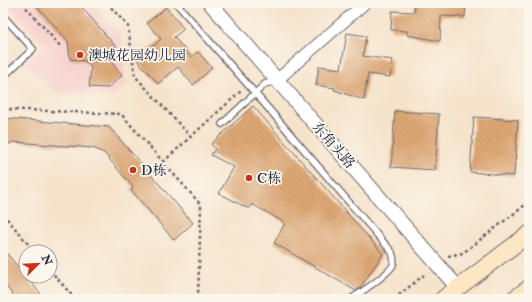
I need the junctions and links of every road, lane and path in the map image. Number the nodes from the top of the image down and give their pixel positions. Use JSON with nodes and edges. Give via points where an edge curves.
{"nodes":[{"id":1,"x":22,"y":3,"type":"edge"},
{"id":2,"x":107,"y":3,"type":"edge"},
{"id":3,"x":176,"y":3,"type":"edge"},
{"id":4,"x":210,"y":3,"type":"edge"},
{"id":5,"x":365,"y":3,"type":"edge"},
{"id":6,"x":3,"y":16,"type":"edge"},
{"id":7,"x":62,"y":48,"type":"dead end"},
{"id":8,"x":3,"y":77,"type":"edge"},
{"id":9,"x":277,"y":80,"type":"junction"},
{"id":10,"x":248,"y":84,"type":"junction"},
{"id":11,"x":255,"y":93,"type":"junction"},
{"id":12,"x":3,"y":109,"type":"edge"},
{"id":13,"x":222,"y":124,"type":"dead end"},
{"id":14,"x":191,"y":137,"type":"junction"},
{"id":15,"x":163,"y":162,"type":"junction"},
{"id":16,"x":529,"y":202,"type":"edge"},
{"id":17,"x":3,"y":214,"type":"edge"},
{"id":18,"x":529,"y":234,"type":"edge"},
{"id":19,"x":28,"y":244,"type":"edge"},
{"id":20,"x":448,"y":256,"type":"dead end"},
{"id":21,"x":424,"y":275,"type":"dead end"},
{"id":22,"x":58,"y":279,"type":"edge"},
{"id":23,"x":458,"y":288,"type":"junction"},
{"id":24,"x":529,"y":288,"type":"edge"},
{"id":25,"x":75,"y":299,"type":"edge"},
{"id":26,"x":196,"y":299,"type":"edge"},
{"id":27,"x":351,"y":299,"type":"edge"},
{"id":28,"x":394,"y":299,"type":"edge"},
{"id":29,"x":442,"y":299,"type":"edge"},
{"id":30,"x":514,"y":299,"type":"edge"}],
"edges":[{"from":1,"to":7,"type":"path"},
{"from":2,"to":14,"type":"path","via":[[128,26],[135,76]]},
{"from":3,"to":10,"type":"lane"},
{"from":4,"to":9,"type":"street","name":"东角头路"},
{"from":5,"to":9,"type":"street"},
{"from":6,"to":8,"type":"lane","via":[[33,49]]},
{"from":9,"to":11,"type":"lane","via":[[265,84]]},
{"from":9,"to":23,"type":"street","name":"东角头路"},
{"from":10,"to":11,"type":"lane"},
{"from":10,"to":14,"type":"path"},
{"from":11,"to":13,"type":"lane"},
{"from":11,"to":27,"type":"lane","via":[[392,252],[394,263],[391,268]]},
{"from":12,"to":15,"type":"path","via":[[121,114]]},
{"from":14,"to":15,"type":"path"},
{"from":15,"to":26,"type":"path","via":[[201,206]]},
{"from":16,"to":20,"type":"path","via":[[463,253]]},
{"from":17,"to":19,"type":"path"},
{"from":18,"to":23,"type":"main road"},
{"from":21,"to":28,"type":"path"},
{"from":22,"to":25,"type":"path"},
{"from":23,"to":29,"type":"main road"},
{"from":24,"to":30,"type":"main road"}]}
